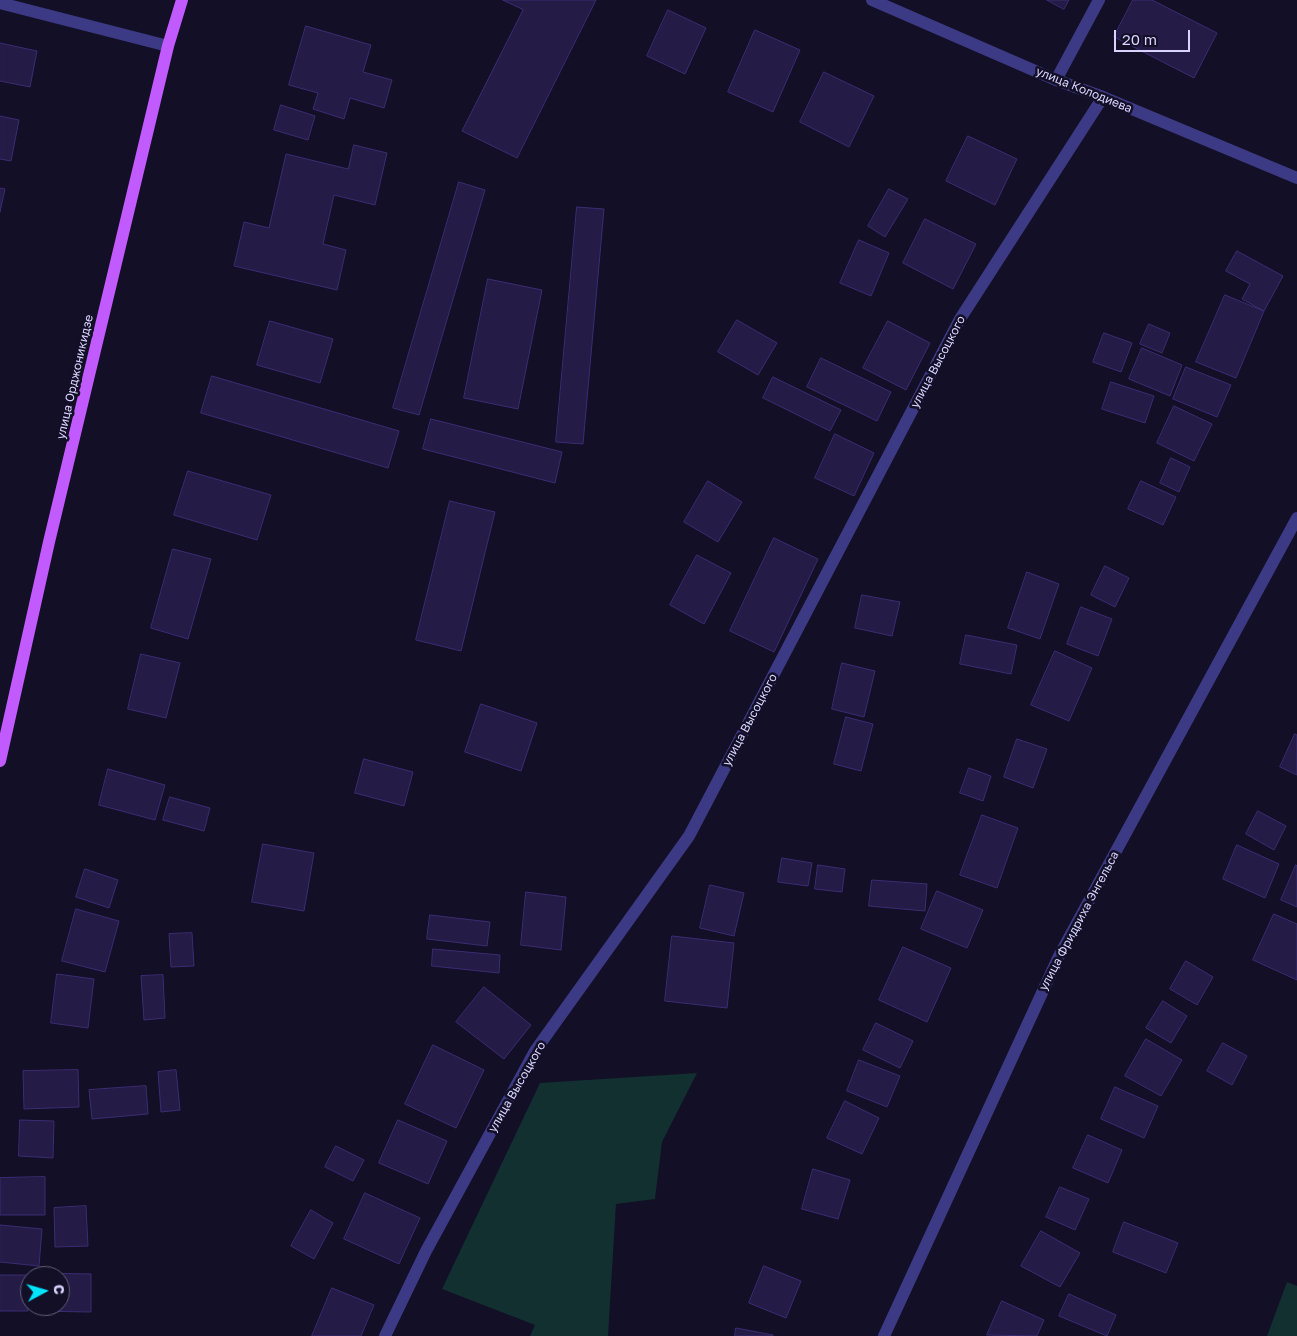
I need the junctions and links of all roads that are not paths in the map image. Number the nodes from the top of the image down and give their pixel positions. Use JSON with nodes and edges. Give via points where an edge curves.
{"nodes":[{"id":1,"x":182,"y":0,"type":"edge"},
{"id":2,"x":872,"y":0,"type":"edge"},
{"id":3,"x":1100,"y":0,"type":"edge"},
{"id":4,"x":0,"y":3,"type":"edge"},
{"id":5,"x":168,"y":46,"type":"junction"},
{"id":6,"x":1056,"y":80,"type":"junction"},
{"id":7,"x":1103,"y":97,"type":"junction"},
{"id":8,"x":1297,"y":178,"type":"edge"},
{"id":9,"x":1297,"y":518,"type":"edge"},
{"id":10,"x":0,"y":761,"type":"edge"},
{"id":11,"x":385,"y":1336,"type":"edge"},
{"id":12,"x":884,"y":1336,"type":"edge"}],
"edges":[{"from":1,"to":5,"type":"main road","name":"улица Орджоникидзе"},
{"from":2,"to":6,"type":"street","name":"улица Колодиева"},
{"from":3,"to":6,"type":"street"},
{"from":4,"to":5,"type":"street"},
{"from":5,"to":10,"type":"main road","name":"улица Орджоникидзе"},
{"from":6,"to":7,"type":"street","name":"улица Колодиева"},
{"from":7,"to":8,"type":"street","name":"улица Колодиева"},
{"from":7,"to":11,"type":"street","name":"улица Высоцкого","via":[[960,319],[689,836],[535,1051],[426,1251]]},
{"from":9,"to":12,"type":"street","name":"улица Фридриха Энгельса","via":[[1059,956]]}]}
